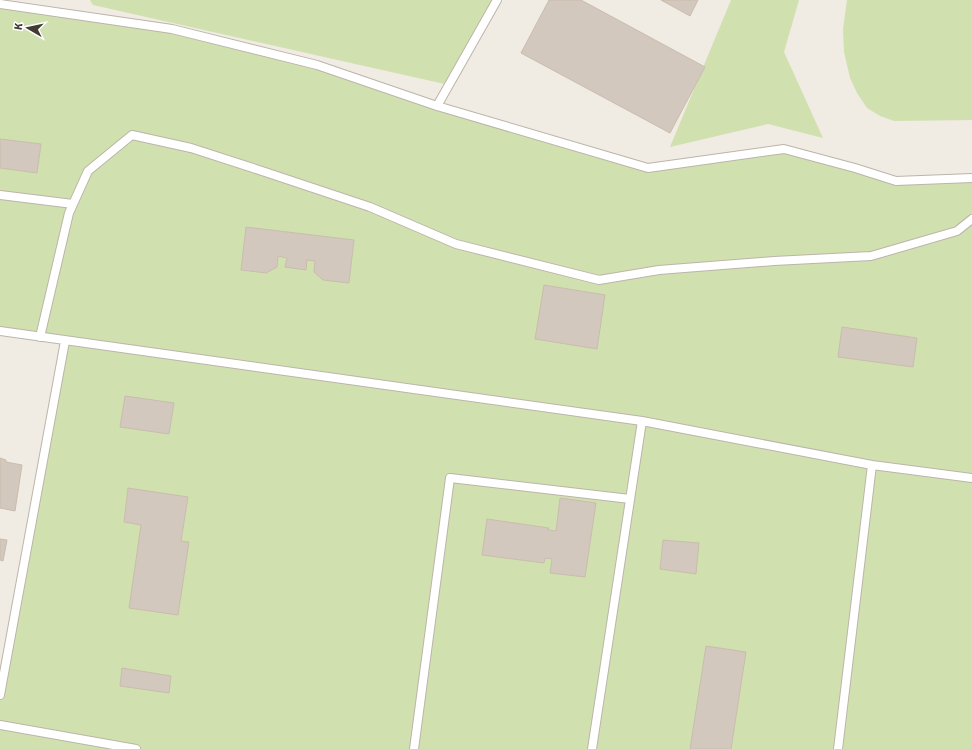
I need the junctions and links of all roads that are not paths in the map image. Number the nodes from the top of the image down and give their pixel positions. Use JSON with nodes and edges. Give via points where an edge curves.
{"nodes":[{"id":1,"x":497,"y":0,"type":"edge"},
{"id":2,"x":0,"y":4,"type":"edge"},
{"id":3,"x":437,"y":106,"type":"junction"},
{"id":4,"x":972,"y":178,"type":"edge"},
{"id":5,"x":0,"y":195,"type":"edge"},
{"id":6,"x":73,"y":204,"type":"junction"},
{"id":7,"x":972,"y":219,"type":"edge"},
{"id":8,"x":0,"y":331,"type":"edge"},
{"id":9,"x":40,"y":337,"type":"junction"},
{"id":10,"x":65,"y":341,"type":"junction"},
{"id":11,"x":642,"y":421,"type":"junction"},
{"id":12,"x":872,"y":465,"type":"junction"},
{"id":13,"x":972,"y":478,"type":"edge"},
{"id":14,"x":630,"y":499,"type":"junction"},
{"id":15,"x":0,"y":695,"type":"edge"},
{"id":16,"x":0,"y":725,"type":"edge"},
{"id":17,"x":136,"y":749,"type":"edge"},
{"id":18,"x":414,"y":749,"type":"edge"},
{"id":19,"x":592,"y":749,"type":"edge"},
{"id":20,"x":838,"y":749,"type":"edge"}],
"edges":[{"from":1,"to":3,"type":"lane"},
{"from":2,"to":3,"type":"lane","via":[[172,29],[317,65]]},
{"from":3,"to":4,"type":"lane","via":[[648,168],[784,149],[896,180]]},
{"from":5,"to":6,"type":"lane"},
{"from":6,"to":7,"type":"lane","via":[[88,171],[132,135],[191,148],[370,207],[456,244],[599,280],[667,270],[871,256],[957,231]]},
{"from":6,"to":9,"type":"lane"},
{"from":8,"to":9,"type":"lane"},
{"from":9,"to":10,"type":"lane"},
{"from":10,"to":11,"type":"lane"},
{"from":10,"to":15,"type":"lane"},
{"from":11,"to":12,"type":"lane"},
{"from":11,"to":14,"type":"lane"},
{"from":12,"to":13,"type":"lane"},
{"from":12,"to":20,"type":"lane"},
{"from":14,"to":18,"type":"lane","via":[[450,478]]},
{"from":14,"to":19,"type":"lane"},
{"from":16,"to":17,"type":"lane"}]}
